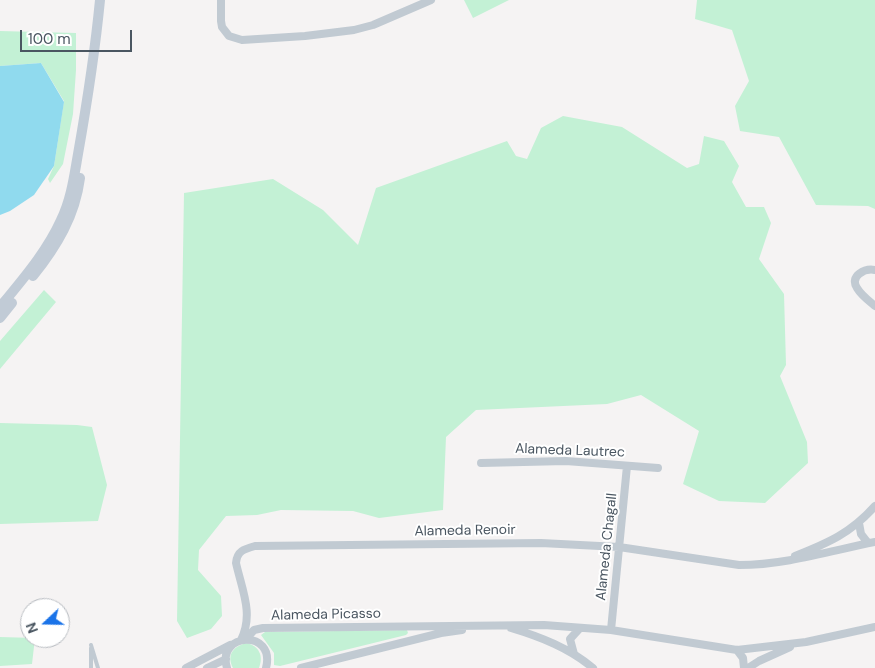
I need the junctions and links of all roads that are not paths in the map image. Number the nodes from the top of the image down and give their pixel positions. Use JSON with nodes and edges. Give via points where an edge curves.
{"nodes":[{"id":1,"x":100,"y":0,"type":"edge"},
{"id":2,"x":221,"y":0,"type":"edge"},
{"id":3,"x":431,"y":0,"type":"edge"},
{"id":4,"x":87,"y":105,"type":"junction"},
{"id":5,"x":875,"y":270,"type":"edge"},
{"id":6,"x":875,"y":306,"type":"edge"},
{"id":7,"x":0,"y":307,"type":"edge"},
{"id":8,"x":0,"y":318,"type":"edge"},
{"id":9,"x":481,"y":463,"type":"dead end"},
{"id":10,"x":627,"y":466,"type":"junction"},
{"id":11,"x":658,"y":468,"type":"dead end"},
{"id":12,"x":875,"y":506,"type":"edge"},
{"id":13,"x":859,"y":523,"type":"junction"},
{"id":14,"x":872,"y":542,"type":"edge"},
{"id":15,"x":619,"y":547,"type":"junction"},
{"id":16,"x":781,"y":561,"type":"junction"},
{"id":17,"x":410,"y":626,"type":"junction"},
{"id":18,"x":484,"y":626,"type":"junction"},
{"id":19,"x":504,"y":626,"type":"junction"},
{"id":20,"x":875,"y":627,"type":"edge"},
{"id":21,"x":580,"y":628,"type":"junction"},
{"id":22,"x":611,"y":630,"type":"junction"},
{"id":23,"x":411,"y":640,"type":"junction"},
{"id":24,"x":240,"y":641,"type":"junction"},
{"id":25,"x":806,"y":642,"type":"junction"},
{"id":26,"x":737,"y":650,"type":"junction"},
{"id":27,"x":574,"y":654,"type":"junction"},
{"id":28,"x":226,"y":659,"type":"junction"},
{"id":29,"x":91,"y":668,"type":"edge"},
{"id":30,"x":98,"y":668,"type":"edge"},
{"id":31,"x":186,"y":668,"type":"edge"},
{"id":32,"x":208,"y":668,"type":"edge"},
{"id":33,"x":227,"y":668,"type":"edge"},
{"id":34,"x":266,"y":668,"type":"edge"},
{"id":35,"x":300,"y":668,"type":"edge"},
{"id":36,"x":593,"y":668,"type":"edge"},
{"id":37,"x":746,"y":668,"type":"edge"}],
"edges":[{"from":1,"to":4,"type":"main road"},
{"from":2,"to":3,"type":"street","via":[[222,27],[230,36],[242,40],[354,30]]},
{"from":4,"to":7,"type":"main road","via":[[67,208],[49,243]]},
{"from":4,"to":8,"type":"main road","via":[[78,195],[69,222],[54,250]]},
{"from":5,"to":6,"type":"street","via":[[861,271],[855,283],[856,288]]},
{"from":9,"to":10,"type":"street","name":"Alameda Lautrec","via":[[566,461]]},
{"from":10,"to":11,"type":"street","name":"Alameda Lautrec"},
{"from":10,"to":15,"type":"street","name":"Alameda Chagall"},
{"from":12,"to":13,"type":"street"},
{"from":13,"to":14,"type":"street","via":[[861,534]]},
{"from":13,"to":16,"type":"street","via":[[827,544]]},
{"from":14,"to":16,"type":"street"},
{"from":15,"to":16,"type":"street","name":"Alameda Renoir","via":[[739,565]]},
{"from":15,"to":22,"type":"street","name":"Alameda Chagall"},
{"from":15,"to":24,"type":"street","name":"Alameda Renoir","via":[[489,542],[255,546],[242,550],[236,558],[248,612],[247,626]]},
{"from":17,"to":18,"type":"street","name":"Alameda Picasso"},
{"from":17,"to":23,"type":"street","via":[[414,634]]},
{"from":17,"to":24,"type":"street","name":"Alameda Picasso","via":[[263,628],[254,630]]},
{"from":18,"to":19,"type":"street","name":"Alameda Picasso"},
{"from":18,"to":23,"type":"street","name":"Alameda Picasso"},
{"from":19,"to":21,"type":"street","name":"Alameda Picasso"},
{"from":19,"to":27,"type":"street","name":"Alameda Picasso","via":[[537,636]]},
{"from":20,"to":25,"type":"street","name":"Alameda Picasso"},
{"from":21,"to":22,"type":"street","name":"Alameda Picasso"},
{"from":21,"to":27,"type":"street","via":[[570,639]]},
{"from":22,"to":26,"type":"street","name":"Alameda Picasso"},
{"from":23,"to":35,"type":"street","name":"Alameda Picasso"},
{"from":24,"to":28,"type":"street","via":[[230,647]]},
{"from":24,"to":31,"type":"street","name":"Alameda Picasso"},
{"from":24,"to":34,"type":"street","via":[[254,640],[264,648]]},
{"from":25,"to":26,"type":"street","name":"Alameda Picasso"},
{"from":25,"to":37,"type":"street","name":"Alameda Picasso","via":[[774,653]]},
{"from":26,"to":37,"type":"street","name":"Alameda Picasso"},
{"from":27,"to":36,"type":"street","name":"Alameda Picasso"},
{"from":28,"to":32,"type":"street"},
{"from":28,"to":33,"type":"street"},
{"from":29,"to":30,"type":"lane","via":[[91,645]]}]}
